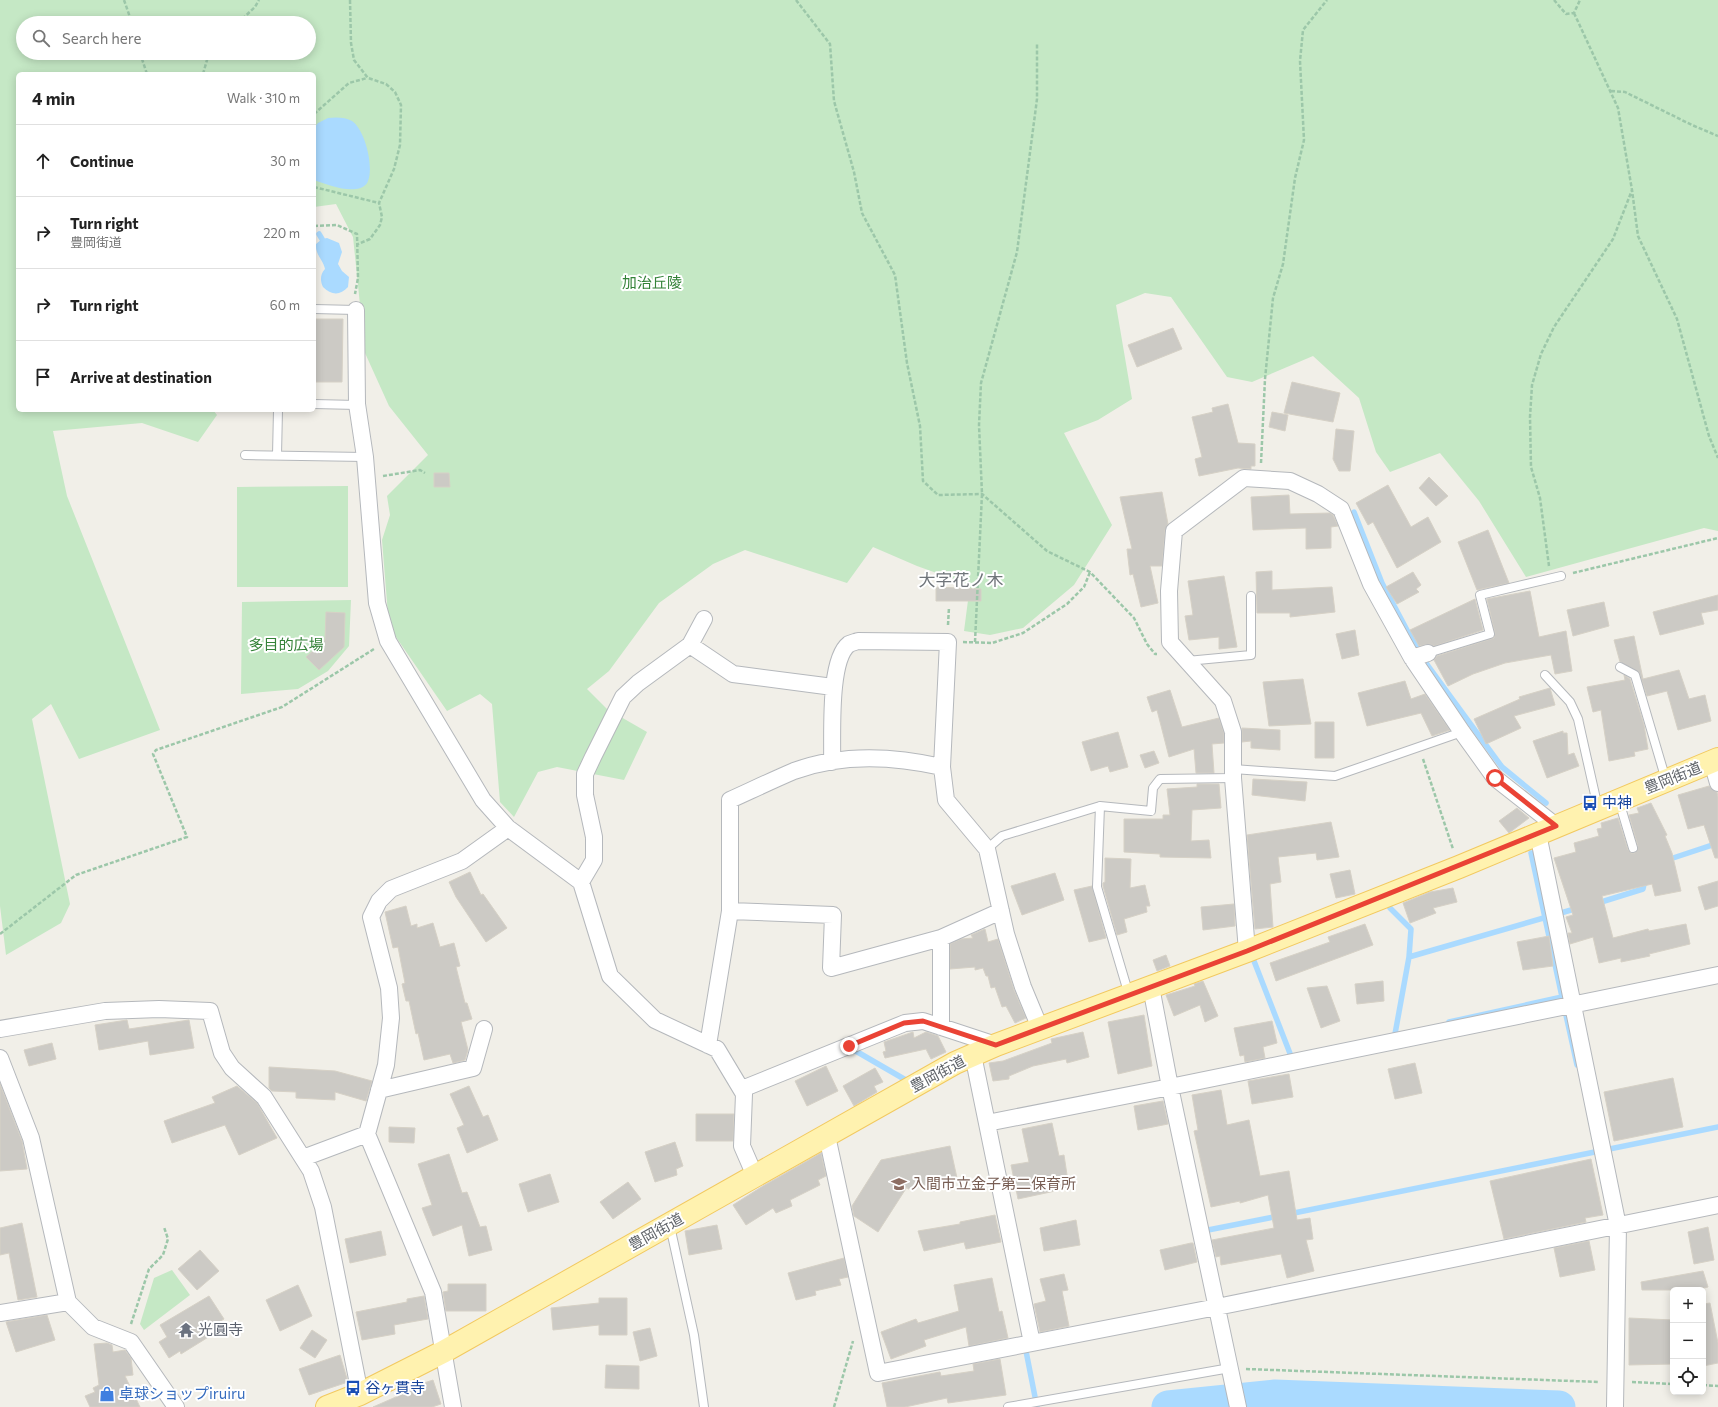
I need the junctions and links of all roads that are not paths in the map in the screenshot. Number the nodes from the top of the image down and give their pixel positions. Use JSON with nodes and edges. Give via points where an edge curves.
{"nodes":[{"id":1,"x":316,"y":309,"type":"edge"},
{"id":2,"x":354,"y":310,"type":"joint"},
{"id":3,"x":316,"y":404,"type":"edge"},
{"id":4,"x":357,"y":405,"type":"junction"},
{"id":5,"x":278,"y":412,"type":"edge"},
{"id":6,"x":245,"y":455,"type":"dead end"},
{"id":7,"x":277,"y":455,"type":"junction"},
{"id":8,"x":365,"y":457,"type":"junction"},
{"id":9,"x":1561,"y":576,"type":"road end"},
{"id":10,"x":1251,"y":596,"type":"dead end"},
{"id":11,"x":704,"y":619,"type":"dead end"},
{"id":12,"x":690,"y":644,"type":"junction"},
{"id":13,"x":1419,"y":656,"type":"junction"},
{"id":14,"x":1187,"y":661,"type":"junction"},
{"id":15,"x":1620,"y":667,"type":"dead end"},
{"id":16,"x":1546,"y":675,"type":"dead end"},
{"id":17,"x":833,"y":688,"type":"junction"},
{"id":18,"x":1462,"y":732,"type":"junction"},
{"id":19,"x":1715,"y":761,"type":"edge"},
{"id":20,"x":832,"y":762,"type":"junction"},
{"id":21,"x":942,"y":767,"type":"junction"},
{"id":22,"x":1233,"y":774,"type":"junction"},
{"id":23,"x":1666,"y":780,"type":"junction"},
{"id":24,"x":1718,"y":783,"type":"edge"},
{"id":25,"x":1619,"y":800,"type":"junction"},
{"id":26,"x":1100,"y":806,"type":"junction"},
{"id":27,"x":1598,"y":809,"type":"junction"},
{"id":28,"x":508,"y":828,"type":"junction"},
{"id":29,"x":1547,"y":830,"type":"junction"},
{"id":30,"x":1633,"y":848,"type":"dead end"},
{"id":31,"x":987,"y":849,"type":"junction"},
{"id":32,"x":581,"y":882,"type":"junction"},
{"id":33,"x":730,"y":911,"type":"junction"},
{"id":34,"x":1001,"y":911,"type":"junction"},
{"id":35,"x":941,"y":938,"type":"junction"},
{"id":36,"x":1247,"y":951,"type":"junction"},
{"id":37,"x":1718,"y":975,"type":"edge"},
{"id":38,"x":1151,"y":987,"type":"junction"},
{"id":39,"x":1130,"y":994,"type":"junction"},
{"id":40,"x":1572,"y":1005,"type":"junction"},
{"id":41,"x":942,"y":1027,"type":"junction"},
{"id":42,"x":1040,"y":1028,"type":"junction"},
{"id":43,"x":0,"y":1029,"type":"edge"},
{"id":44,"x":484,"y":1029,"type":"dead end"},
{"id":45,"x":708,"y":1045,"type":"junction"},
{"id":46,"x":996,"y":1045,"type":"junction"},
{"id":47,"x":973,"y":1055,"type":"junction"},
{"id":48,"x":0,"y":1058,"type":"edge"},
{"id":49,"x":1170,"y":1087,"type":"junction"},
{"id":50,"x":742,"y":1089,"type":"junction"},
{"id":51,"x":379,"y":1090,"type":"junction"},
{"id":52,"x":987,"y":1123,"type":"junction"},
{"id":53,"x":367,"y":1134,"type":"junction"},
{"id":54,"x":827,"y":1136,"type":"junction"},
{"id":55,"x":303,"y":1158,"type":"junction"},
{"id":56,"x":755,"y":1176,"type":"junction"},
{"id":57,"x":1718,"y":1206,"type":"edge"},
{"id":58,"x":670,"y":1225,"type":"junction"},
{"id":59,"x":1618,"y":1226,"type":"junction"},
{"id":60,"x":68,"y":1302,"type":"junction"},
{"id":61,"x":1217,"y":1307,"type":"junction"},
{"id":62,"x":0,"y":1313,"type":"edge"},
{"id":63,"x":1032,"y":1343,"type":"junction"},
{"id":64,"x":444,"y":1352,"type":"junction"},
{"id":65,"x":1230,"y":1371,"type":"junction"},
{"id":66,"x":360,"y":1394,"type":"junction"},
{"id":67,"x":176,"y":1407,"type":"edge"},
{"id":68,"x":327,"y":1407,"type":"edge"},
{"id":69,"x":453,"y":1407,"type":"edge"},
{"id":70,"x":704,"y":1407,"type":"edge"},
{"id":71,"x":1008,"y":1407,"type":"edge"},
{"id":72,"x":1238,"y":1407,"type":"edge"},
{"id":73,"x":1614,"y":1407,"type":"edge"}],
"edges":[{"from":1,"to":2,"type":"lane"},
{"from":2,"to":4,"type":"street"},
{"from":3,"to":4,"type":"lane"},
{"from":4,"to":8,"type":"street"},
{"from":5,"to":7,"type":"lane"},
{"from":6,"to":7,"type":"lane"},
{"from":7,"to":8,"type":"lane"},
{"from":8,"to":28,"type":"street","via":[[377,603],[388,641],[483,800]]},
{"from":9,"to":13,"type":"lane","via":[[1480,595],[1490,634]]},
{"from":10,"to":14,"type":"lane","via":[[1252,655]]},
{"from":11,"to":12,"type":"street"},
{"from":12,"to":17,"type":"street","via":[[733,674]]},
{"from":12,"to":32,"type":"street","via":[[623,697],[593,757],[586,774],[585,795],[594,837],[594,860]]},
{"from":13,"to":14,"type":"street","via":[[1371,584],[1341,509],[1318,494],[1290,481],[1244,478],[1174,531],[1169,591],[1170,642]]},
{"from":13,"to":18,"type":"street"},
{"from":14,"to":22,"type":"street","via":[[1223,701],[1233,732]]},
{"from":15,"to":23,"type":"lane","via":[[1635,675]]},
{"from":16,"to":27,"type":"lane","via":[[1570,702],[1578,719]]},
{"from":17,"to":20,"type":"street"},
{"from":17,"to":21,"type":"street","via":[[842,652],[858,641],[948,642]]},
{"from":18,"to":22,"type":"lane","via":[[1335,776]]},
{"from":18,"to":29,"type":"street","via":[[1495,778]]},
{"from":19,"to":23,"type":"main road","name":"豊岡街道"},
{"from":19,"to":24,"type":"street"},
{"from":20,"to":21,"type":"street","via":[[870,757],[908,759]]},
{"from":20,"to":33,"type":"street","via":[[796,771],[730,800]]},
{"from":21,"to":31,"type":"street","via":[[946,800]]},
{"from":22,"to":26,"type":"lane","via":[[1160,779],[1152,788],[1151,811]]},
{"from":22,"to":36,"type":"street"},
{"from":23,"to":25,"type":"main road","name":"豊岡街道"},
{"from":25,"to":27,"type":"main road","name":"豊岡街道"},
{"from":25,"to":30,"type":"lane"},
{"from":26,"to":31,"type":"lane","via":[[1002,836]]},
{"from":26,"to":39,"type":"lane","via":[[1097,887]]},
{"from":27,"to":29,"type":"main road","name":"豊岡街道"},
{"from":28,"to":32,"type":"street"},
{"from":28,"to":51,"type":"street","via":[[462,861],[391,889],[379,901],[371,917],[389,988],[391,1018],[386,1065]]},
{"from":29,"to":36,"type":"main road","name":"豊岡街道"},
{"from":29,"to":40,"type":"street"},
{"from":31,"to":34,"type":"street"},
{"from":32,"to":45,"type":"street","via":[[610,976],[655,1020]]},
{"from":33,"to":35,"type":"street","via":[[833,915],[831,968]]},
{"from":33,"to":45,"type":"street"},
{"from":34,"to":35,"type":"street"},
{"from":34,"to":42,"type":"street","via":[[1023,987]]},
{"from":35,"to":41,"type":"street"},
{"from":36,"to":38,"type":"main road","name":"豊岡街道"},
{"from":37,"to":40,"type":"street"},
{"from":38,"to":39,"type":"main road","name":"豊岡街道"},
{"from":38,"to":49,"type":"street"},
{"from":39,"to":42,"type":"main road","name":"豊岡街道"},
{"from":40,"to":49,"type":"street"},
{"from":40,"to":59,"type":"street"},
{"from":41,"to":46,"type":"street"},
{"from":41,"to":50,"type":"street","via":[[923,1021],[904,1023]]},
{"from":42,"to":46,"type":"main road","name":"豊岡街道"},
{"from":43,"to":55,"type":"street","via":[[104,1011],[210,1011],[222,1053],[232,1068],[264,1097]]},
{"from":44,"to":51,"type":"street","via":[[473,1068]]},
{"from":45,"to":50,"type":"street","via":[[717,1050]]},
{"from":46,"to":47,"type":"main road","name":"豊岡街道"},
{"from":47,"to":52,"type":"street"},
{"from":47,"to":54,"type":"main road","name":"豊岡街道"},
{"from":48,"to":60,"type":"street","via":[[30,1138]]},
{"from":49,"to":52,"type":"street"},
{"from":49,"to":61,"type":"street"},
{"from":50,"to":56,"type":"street","via":[[742,1146]]},
{"from":51,"to":53,"type":"street"},
{"from":52,"to":63,"type":"street"},
{"from":53,"to":55,"type":"street"},
{"from":53,"to":64,"type":"street","via":[[433,1292]]},
{"from":54,"to":56,"type":"main road","name":"豊岡街道"},
{"from":54,"to":63,"type":"street","via":[[878,1373]]},
{"from":55,"to":66,"type":"street","via":[[311,1171],[323,1207]]},
{"from":56,"to":58,"type":"main road","name":"豊岡街道"},
{"from":57,"to":59,"type":"street"},
{"from":58,"to":64,"type":"main road","name":"豊岡街道"},
{"from":58,"to":70,"type":"lane","via":[[694,1335]]},
{"from":59,"to":61,"type":"street"},
{"from":59,"to":73,"type":"street"},
{"from":60,"to":62,"type":"street"},
{"from":60,"to":67,"type":"street","via":[[94,1327],[131,1342]]},
{"from":61,"to":63,"type":"street"},
{"from":61,"to":65,"type":"street"},
{"from":64,"to":66,"type":"main road","name":"豊岡街道"},
{"from":64,"to":69,"type":"street"},
{"from":65,"to":71,"type":"lane"},
{"from":65,"to":72,"type":"street"},
{"from":66,"to":68,"type":"main road","name":"豊岡街道"}]}
